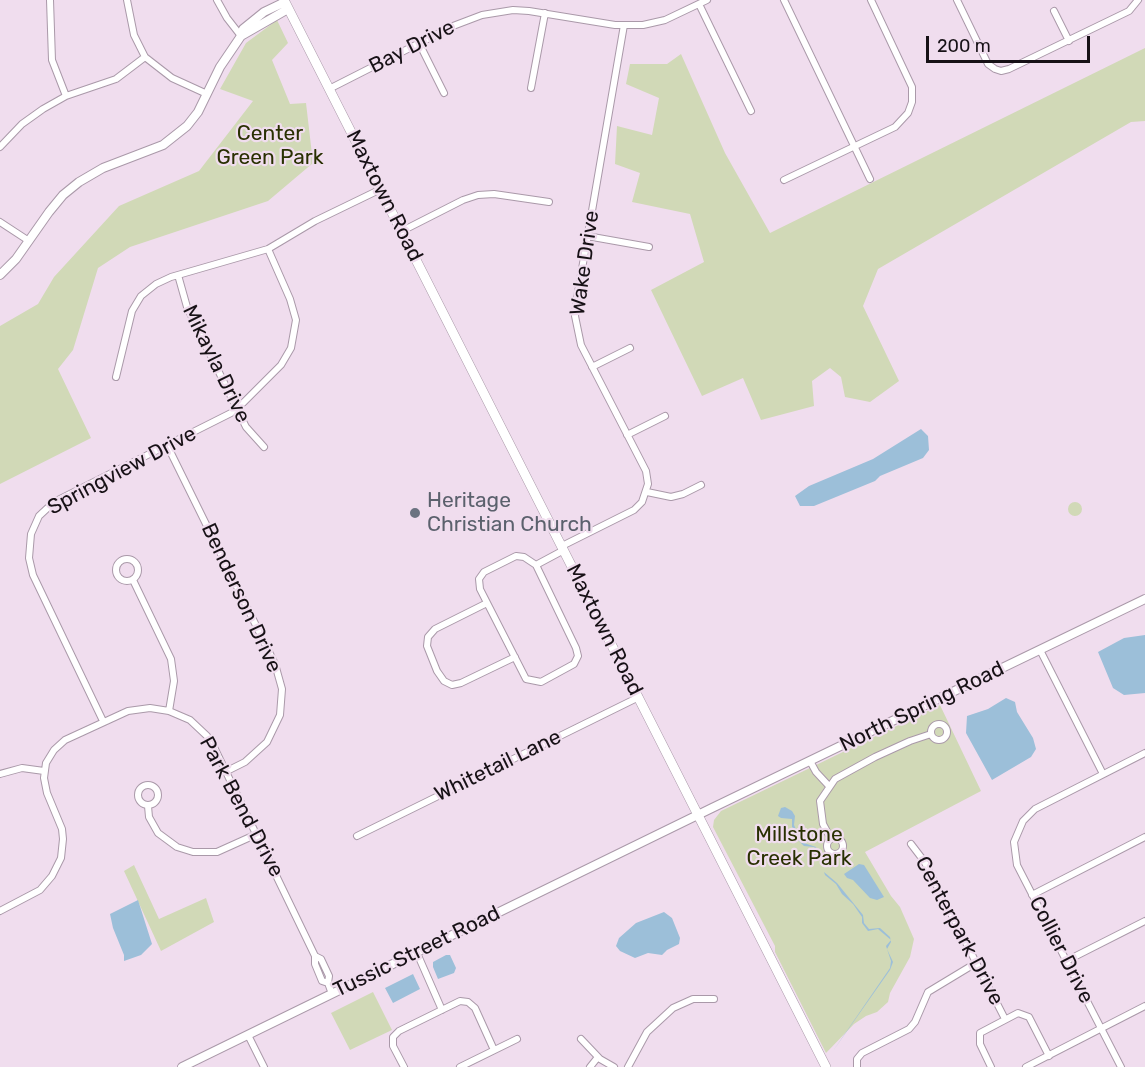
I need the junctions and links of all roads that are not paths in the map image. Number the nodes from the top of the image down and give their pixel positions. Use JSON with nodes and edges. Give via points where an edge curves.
{"nodes":[{"id":1,"x":50,"y":0,"type":"edge"},
{"id":2,"x":127,"y":0,"type":"edge"},
{"id":3,"x":217,"y":0,"type":"edge"},
{"id":4,"x":707,"y":0,"type":"edge"},
{"id":5,"x":784,"y":0,"type":"edge"},
{"id":6,"x":871,"y":0,"type":"edge"},
{"id":7,"x":957,"y":0,"type":"edge"},
{"id":8,"x":1137,"y":2,"type":"edge"},
{"id":9,"x":285,"y":4,"type":"edge"},
{"id":10,"x":699,"y":4,"type":"junction"},
{"id":11,"x":1054,"y":11,"type":"dead end"},
{"id":12,"x":544,"y":13,"type":"junction"},
{"id":13,"x":624,"y":26,"type":"junction"},
{"id":14,"x":241,"y":36,"type":"junction"},
{"id":15,"x":1069,"y":41,"type":"junction"},
{"id":16,"x":419,"y":43,"type":"junction"},
{"id":17,"x":145,"y":57,"type":"junction"},
{"id":18,"x":531,"y":88,"type":"dead end"},
{"id":19,"x":329,"y":89,"type":"junction"},
{"id":20,"x":444,"y":93,"type":"dead end"},
{"id":21,"x":207,"y":94,"type":"junction"},
{"id":22,"x":66,"y":96,"type":"junction"},
{"id":23,"x":751,"y":111,"type":"dead end"},
{"id":24,"x":854,"y":146,"type":"junction"},
{"id":25,"x":0,"y":147,"type":"edge"},
{"id":26,"x":870,"y":179,"type":"dead end"},
{"id":27,"x":784,"y":180,"type":"dead end"},
{"id":28,"x":381,"y":189,"type":"junction"},
{"id":29,"x":549,"y":202,"type":"dead end"},
{"id":30,"x":0,"y":222,"type":"edge"},
{"id":31,"x":402,"y":231,"type":"junction"},
{"id":32,"x":587,"y":236,"type":"junction"},
{"id":33,"x":28,"y":241,"type":"junction"},
{"id":34,"x":649,"y":247,"type":"dead end"},
{"id":35,"x":267,"y":249,"type":"junction"},
{"id":36,"x":0,"y":275,"type":"edge"},
{"id":37,"x":178,"y":275,"type":"junction"},
{"id":38,"x":630,"y":348,"type":"dead end"},
{"id":39,"x":592,"y":367,"type":"junction"},
{"id":40,"x":116,"y":377,"type":"dead end"},
{"id":41,"x":237,"y":409,"type":"junction"},
{"id":42,"x":665,"y":416,"type":"dead end"},
{"id":43,"x":627,"y":435,"type":"junction"},
{"id":44,"x":167,"y":445,"type":"junction"},
{"id":45,"x":264,"y":447,"type":"dead end"},
{"id":46,"x":701,"y":485,"type":"dead end"},
{"id":47,"x":647,"y":492,"type":"junction"},
{"id":48,"x":563,"y":548,"type":"junction"},
{"id":49,"x":536,"y":565,"type":"junction"},
{"id":50,"x":133,"y":580,"type":"dead end"},
{"id":51,"x":1145,"y":599,"type":"edge"},
{"id":52,"x":487,"y":603,"type":"junction"},
{"id":53,"x":1040,"y":650,"type":"junction"},
{"id":54,"x":515,"y":657,"type":"junction"},
{"id":55,"x":639,"y":697,"type":"junction"},
{"id":56,"x":169,"y":711,"type":"junction"},
{"id":57,"x":103,"y":721,"type":"junction"},
{"id":58,"x":931,"y":734,"type":"dead end"},
{"id":59,"x":1145,"y":753,"type":"edge"},
{"id":60,"x":810,"y":761,"type":"junction"},
{"id":61,"x":44,"y":771,"type":"junction"},
{"id":62,"x":227,"y":771,"type":"junction"},
{"id":63,"x":0,"y":774,"type":"edge"},
{"id":64,"x":1103,"y":774,"type":"junction"},
{"id":65,"x":829,"y":786,"type":"junction"},
{"id":66,"x":148,"y":806,"type":"dead end"},
{"id":67,"x":698,"y":814,"type":"junction"},
{"id":68,"x":257,"y":834,"type":"junction"},
{"id":69,"x":357,"y":836,"type":"dead end"},
{"id":70,"x":1145,"y":837,"type":"edge"},
{"id":71,"x":831,"y":839,"type":"dead end"},
{"id":72,"x":911,"y":844,"type":"dead end"},
{"id":73,"x":1032,"y":894,"type":"junction"},
{"id":74,"x":0,"y":911,"type":"edge"},
{"id":75,"x":1145,"y":921,"type":"edge"},
{"id":76,"x":417,"y":953,"type":"junction"},
{"id":77,"x":1066,"y":961,"type":"junction"},
{"id":78,"x":976,"y":963,"type":"junction"},
{"id":79,"x":332,"y":994,"type":"junction"},
{"id":80,"x":714,"y":999,"type":"dead end"},
{"id":81,"x":1145,"y":1006,"type":"edge"},
{"id":82,"x":442,"y":1010,"type":"junction"},
{"id":83,"x":1005,"y":1019,"type":"junction"},
{"id":84,"x":1101,"y":1029,"type":"junction"},
{"id":85,"x":248,"y":1035,"type":"junction"},
{"id":86,"x":517,"y":1039,"type":"dead end"},
{"id":87,"x":581,"y":1039,"type":"dead end"},
{"id":88,"x":494,"y":1050,"type":"junction"},
{"id":89,"x":1049,"y":1056,"type":"junction"},
{"id":90,"x":598,"y":1057,"type":"junction"},
{"id":91,"x":991,"y":1065,"type":"edge"},
{"id":92,"x":182,"y":1067,"type":"edge"},
{"id":93,"x":264,"y":1067,"type":"edge"},
{"id":94,"x":404,"y":1067,"type":"edge"},
{"id":95,"x":460,"y":1067,"type":"edge"},
{"id":96,"x":590,"y":1067,"type":"edge"},
{"id":97,"x":614,"y":1067,"type":"edge"},
{"id":98,"x":628,"y":1067,"type":"edge"},
{"id":99,"x":826,"y":1067,"type":"edge"},
{"id":100,"x":857,"y":1067,"type":"edge"},
{"id":101,"x":983,"y":1067,"type":"edge"},
{"id":102,"x":1026,"y":1067,"type":"edge"},
{"id":103,"x":1121,"y":1067,"type":"edge"}],
"edges":[{"from":1,"to":22,"type":"street","via":[[52,60]]},
{"from":2,"to":17,"type":"street","via":[[134,35]]},
{"from":3,"to":14,"type":"street"},
{"from":4,"to":10,"type":"street","name":"Bay Drive"},
{"from":5,"to":24,"type":"street"},
{"from":6,"to":24,"type":"street","via":[[910,80],[912,102],[901,122]]},
{"from":7,"to":15,"type":"street","via":[[986,61],[995,69],[1009,69]]},
{"from":8,"to":15,"type":"street","via":[[1129,11]]},
{"from":9,"to":14,"type":"main road"},
{"from":9,"to":19,"type":"main road","name":"Maxtown Road"},
{"from":10,"to":13,"type":"street","name":"Bay Drive","via":[[665,20]]},
{"from":10,"to":23,"type":"street"},
{"from":11,"to":15,"type":"street"},
{"from":12,"to":13,"type":"street","name":"Bay Drive"},
{"from":12,"to":16,"type":"street","name":"Bay Drive","via":[[513,10],[482,15]]},
{"from":12,"to":18,"type":"street"},
{"from":13,"to":32,"type":"street","name":"Wake Drive"},
{"from":14,"to":21,"type":"main road"},
{"from":16,"to":19,"type":"street","name":"Bay Drive"},
{"from":16,"to":20,"type":"street"},
{"from":17,"to":21,"type":"street","via":[[172,78]]},
{"from":17,"to":22,"type":"street","via":[[116,79]]},
{"from":19,"to":28,"type":"main road","name":"Maxtown Road"},
{"from":21,"to":33,"type":"main road","via":[[191,122],[173,138],[103,168],[63,195]]},
{"from":22,"to":25,"type":"street","via":[[36,114]]},
{"from":24,"to":26,"type":"street"},
{"from":24,"to":27,"type":"street"},
{"from":28,"to":31,"type":"main road","name":"Maxtown Road"},
{"from":28,"to":35,"type":"street"},
{"from":29,"to":31,"type":"street","via":[[478,195]]},
{"from":30,"to":33,"type":"street"},
{"from":31,"to":48,"type":"main road","name":"Maxtown Road"},
{"from":32,"to":34,"type":"street"},
{"from":32,"to":39,"type":"street","name":"Wake Drive","via":[[575,316],[581,345]]},
{"from":33,"to":36,"type":"main road"},
{"from":35,"to":37,"type":"street"},
{"from":35,"to":41,"type":"street","name":"Springview Drive","via":[[292,303],[296,320],[294,339],[281,365]]},
{"from":37,"to":40,"type":"street","via":[[156,284],[136,303]]},
{"from":37,"to":41,"type":"street","name":"Mikayla Drive","via":[[187,307]]},
{"from":38,"to":39,"type":"street"},
{"from":39,"to":43,"type":"street","name":"Wake Drive"},
{"from":41,"to":44,"type":"street","name":"Springview Drive"},
{"from":41,"to":45,"type":"street","name":"Mikayla Drive","via":[[246,427]]},
{"from":42,"to":43,"type":"street"},
{"from":43,"to":47,"type":"street","name":"Wake Drive","via":[[646,471]]},
{"from":44,"to":57,"type":"street","name":"Springview Drive","via":[[54,502],[39,516],[31,534],[29,558],[33,574]]},
{"from":44,"to":62,"type":"street","name":"Benderson Drive","via":[[274,664],[282,689],[280,715],[267,742],[245,762]]},
{"from":46,"to":47,"type":"street","via":[[671,497]]},
{"from":47,"to":48,"type":"street","via":[[634,510]]},
{"from":48,"to":49,"type":"street"},
{"from":48,"to":55,"type":"main road","name":"Maxtown Road"},
{"from":49,"to":52,"type":"street","via":[[516,556],[484,572],[479,579]]},
{"from":49,"to":54,"type":"street","via":[[578,656],[574,664],[541,682],[526,679]]},
{"from":50,"to":56,"type":"street","via":[[171,659],[174,681]]},
{"from":51,"to":53,"type":"main road","name":"North Spring Road"},
{"from":52,"to":54,"type":"street"},
{"from":52,"to":54,"type":"street","via":[[435,629],[428,637],[427,646],[437,671],[444,681],[461,684]]},
{"from":53,"to":60,"type":"main road","name":"North Spring Road"},
{"from":53,"to":64,"type":"street"},
{"from":55,"to":67,"type":"main road","name":"Maxtown Road"},
{"from":55,"to":69,"type":"street","name":"Whitetail Lane"},
{"from":56,"to":57,"type":"street","name":"Park Bend Drive","via":[[139,709]]},
{"from":56,"to":62,"type":"street","name":"Park Bend Drive","via":[[190,720],[207,736]]},
{"from":57,"to":61,"type":"street","name":"Park Bend Drive","via":[[59,744]]},
{"from":58,"to":65,"type":"street","via":[[852,768]]},
{"from":59,"to":64,"type":"street"},
{"from":60,"to":65,"type":"street"},
{"from":60,"to":67,"type":"main road","name":"North Spring Road"},
{"from":61,"to":63,"type":"street","via":[[22,768]]},
{"from":61,"to":74,"type":"street","via":[[47,793],[62,829],[61,858],[40,890]]},
{"from":62,"to":68,"type":"street","name":"Park Bend Drive"},
{"from":64,"to":73,"type":"street","name":"Collier Drive","via":[[1035,809],[1023,821],[1014,842],[1015,857]]},
{"from":65,"to":71,"type":"street","via":[[820,807]]},
{"from":66,"to":68,"type":"street","via":[[158,833],[193,852],[217,852]]},
{"from":67,"to":76,"type":"main road","name":"Tussic Street Road"},
{"from":67,"to":99,"type":"main road","name":"Maxtown Road"},
{"from":68,"to":79,"type":"street","name":"Park Bend Drive","via":[[315,956],[322,981],[328,983]]},
{"from":70,"to":73,"type":"street"},
{"from":72,"to":78,"type":"street","name":"Centerpark Drive","via":[[924,861]]},
{"from":73,"to":77,"type":"street","name":"Collier Drive"},
{"from":75,"to":77,"type":"street"},
{"from":76,"to":79,"type":"main road","name":"Tussic Street Road"},
{"from":76,"to":82,"type":"street"},
{"from":77,"to":84,"type":"street","name":"Collier Drive"},
{"from":78,"to":83,"type":"street","name":"Centerpark Drive"},
{"from":78,"to":100,"type":"street","via":[[928,992],[909,1029],[862,1053]]},
{"from":79,"to":85,"type":"main road","name":"Tussic Street Road"},
{"from":80,"to":98,"type":"street","via":[[693,999],[660,1018],[642,1040]]},
{"from":81,"to":84,"type":"street"},
{"from":82,"to":88,"type":"street","via":[[460,1001],[468,1002],[475,1008]]},
{"from":82,"to":94,"type":"street","via":[[393,1037],[393,1046]]},
{"from":83,"to":89,"type":"street","via":[[1026,1014]]},
{"from":83,"to":91,"type":"street","via":[[983,1030],[979,1037]]},
{"from":84,"to":89,"type":"street"},
{"from":84,"to":103,"type":"street","name":"Collier Drive"},
{"from":85,"to":92,"type":"main road","name":"Tussic Street Road"},
{"from":85,"to":93,"type":"street"},
{"from":86,"to":88,"type":"street"},
{"from":87,"to":90,"type":"street"},
{"from":88,"to":95,"type":"street"},
{"from":89,"to":102,"type":"street"},
{"from":90,"to":96,"type":"street"},
{"from":90,"to":97,"type":"street"},
{"from":91,"to":101,"type":"street"}]}
